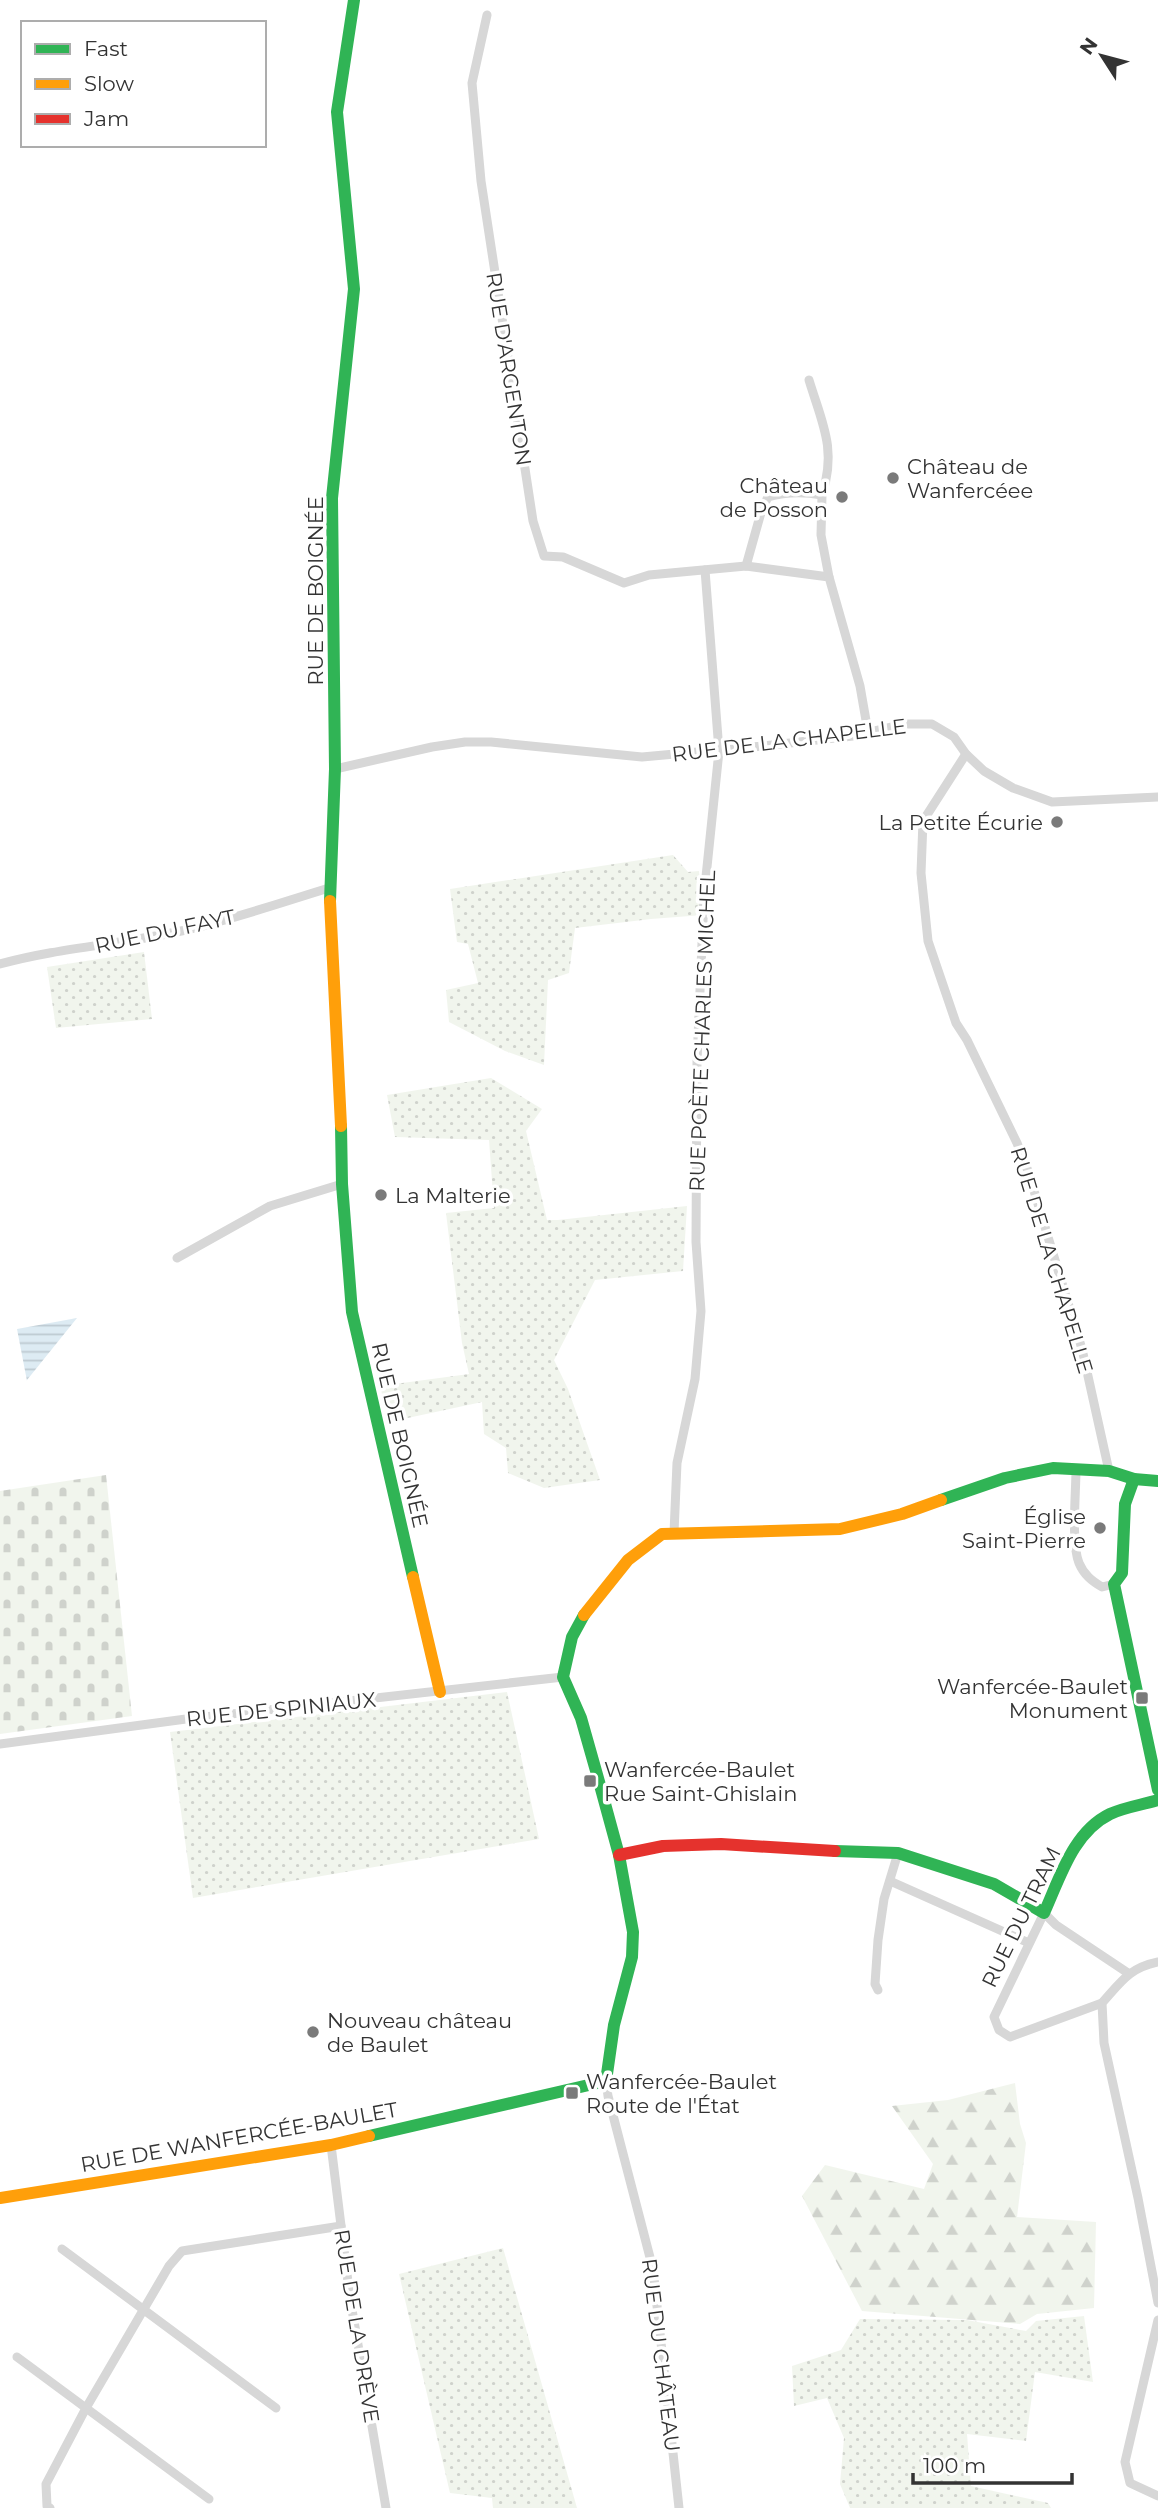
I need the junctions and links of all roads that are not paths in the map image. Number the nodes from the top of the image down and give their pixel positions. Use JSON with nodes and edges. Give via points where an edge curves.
{"nodes":[{"id":1,"x":354,"y":0,"type":"edge"},
{"id":2,"x":487,"y":15,"type":"dead end"},
{"id":3,"x":809,"y":380,"type":"dead end"},
{"id":4,"x":822,"y":495,"type":"junction"},
{"id":5,"x":746,"y":566,"type":"junction"},
{"id":6,"x":705,"y":570,"type":"junction"},
{"id":7,"x":829,"y":577,"type":"junction"},
{"id":8,"x":868,"y":732,"type":"junction"},
{"id":9,"x":719,"y":751,"type":"junction"},
{"id":10,"x":966,"y":754,"type":"junction"},
{"id":11,"x":335,"y":769,"type":"junction"},
{"id":12,"x":1158,"y":797,"type":"edge"},
{"id":13,"x":329,"y":888,"type":"junction"},
{"id":14,"x":0,"y":964,"type":"edge"},
{"id":15,"x":342,"y":1184,"type":"junction"},
{"id":16,"x":177,"y":1258,"type":"dead end"},
{"id":17,"x":1076,"y":1469,"type":"junction"},
{"id":18,"x":1110,"y":1471,"type":"junction"},
{"id":19,"x":1134,"y":1479,"type":"junction"},
{"id":20,"x":1158,"y":1481,"type":"edge"},
{"id":21,"x":674,"y":1533,"type":"junction"},
{"id":22,"x":1114,"y":1584,"type":"junction"},
{"id":23,"x":563,"y":1677,"type":"junction"},
{"id":24,"x":440,"y":1692,"type":"junction"},
{"id":25,"x":0,"y":1744,"type":"edge"},
{"id":26,"x":1158,"y":1790,"type":"edge"},
{"id":27,"x":1158,"y":1800,"type":"edge"},
{"id":28,"x":898,"y":1853,"type":"junction"},
{"id":29,"x":619,"y":1855,"type":"junction"},
{"id":30,"x":890,"y":1881,"type":"junction"},
{"id":31,"x":1044,"y":1913,"type":"junction"},
{"id":32,"x":1029,"y":1943,"type":"junction"},
{"id":33,"x":1158,"y":1962,"type":"edge"},
{"id":34,"x":1128,"y":1973,"type":"junction"},
{"id":35,"x":878,"y":1990,"type":"dead end"},
{"id":36,"x":1102,"y":2003,"type":"junction"},
{"id":37,"x":606,"y":2081,"type":"junction"},
{"id":38,"x":331,"y":2145,"type":"junction"},
{"id":39,"x":0,"y":2198,"type":"edge"},
{"id":40,"x":341,"y":2226,"type":"junction"},
{"id":41,"x":62,"y":2249,"type":"dead end"},
{"id":42,"x":1158,"y":2303,"type":"edge"},
{"id":43,"x":145,"y":2309,"type":"junction"},
{"id":44,"x":1158,"y":2320,"type":"edge"},
{"id":45,"x":17,"y":2357,"type":"dead end"},
{"id":46,"x":86,"y":2408,"type":"junction"},
{"id":47,"x":276,"y":2408,"type":"dead end"},
{"id":48,"x":1158,"y":2496,"type":"edge"},
{"id":49,"x":209,"y":2498,"type":"dead end"},
{"id":50,"x":50,"y":2508,"type":"edge"},
{"id":51,"x":386,"y":2508,"type":"edge"},
{"id":52,"x":679,"y":2508,"type":"edge"}],
"edges":[{"from":1,"to":11,"type":"main road","name":"RUE DE BOIGNÉE","via":[[337,112],[354,289],[332,498]]},
{"from":2,"to":6,"type":"street","name":"RUE D'ARGENTON","via":[[472,83],[481,181],[533,520],[544,556],[563,557],[624,583],[649,575]]},
{"from":3,"to":4,"type":"street","via":[[828,444],[828,474]]},
{"from":4,"to":5,"type":"street","via":[[768,497]]},
{"from":4,"to":7,"type":"street","via":[[821,535]]},
{"from":5,"to":6,"type":"street"},
{"from":5,"to":7,"type":"street"},
{"from":6,"to":9,"type":"street","name":"RUE POÈTE CHARLES MICHEL"},
{"from":7,"to":8,"type":"street"},
{"from":8,"to":9,"type":"street","name":"RUE DE LA CHAPELLE"},
{"from":8,"to":10,"type":"street","name":"RUE DE LA CHAPELLE","via":[[932,724],[954,737]]},
{"from":9,"to":11,"type":"street","name":"RUE DE LA CHAPELLE","via":[[642,757],[465,742]]},
{"from":9,"to":21,"type":"street","name":"RUE POÈTE CHARLES MICHEL","via":[[704,895],[697,1062],[696,1241],[701,1311],[695,1379],[677,1463]]},
{"from":10,"to":12,"type":"street","via":[[1013,788],[1052,802]]},
{"from":10,"to":18,"type":"street","name":"RUE DE LA CHAPELLE","via":[[923,821],[921,873],[928,941],[956,1023],[1028,1171],[1079,1336]]},
{"from":11,"to":13,"type":"main road","name":"RUE DE BOIGNÉE"},
{"from":13,"to":14,"type":"street","name":"RUE DU FAYT","via":[[190,929]]},
{"from":13,"to":15,"type":"main road","name":"RUE DE BOIGNÉE"},
{"from":15,"to":16,"type":"street","via":[[270,1206]]},
{"from":15,"to":24,"type":"main road","name":"RUE DE BOIGNÉE","via":[[352,1312]]},
{"from":17,"to":18,"type":"main road"},
{"from":17,"to":21,"type":"main road","via":[[1053,1468],[1005,1478],[902,1514],[841,1528]]},
{"from":17,"to":22,"type":"street","via":[[1079,1563],[1089,1579],[1102,1587]]},
{"from":18,"to":19,"type":"main road"},
{"from":19,"to":20,"type":"main road"},
{"from":19,"to":22,"type":"main road","via":[[1125,1504],[1122,1573]]},
{"from":21,"to":23,"type":"main road","via":[[662,1534],[628,1560],[600,1594],[572,1637]]},
{"from":22,"to":26,"type":"main road"},
{"from":23,"to":24,"type":"street","name":"RUE DE SPINIAUX"},
{"from":23,"to":29,"type":"main road","via":[[581,1718]]},
{"from":24,"to":25,"type":"street","name":"RUE DE SPINIAUX"},
{"from":27,"to":31,"type":"main road","name":"RUE DU TRAM","via":[[1110,1814],[1087,1832]]},
{"from":28,"to":29,"type":"main road","via":[[711,1844],[663,1846]]},
{"from":28,"to":30,"type":"street"},
{"from":28,"to":31,"type":"main road","via":[[994,1884]]},
{"from":29,"to":37,"type":"main road","via":[[634,1946],[614,2025]]},
{"from":30,"to":32,"type":"street"},
{"from":30,"to":35,"type":"street","via":[[877,1940]]},
{"from":31,"to":32,"type":"street","name":"RUE DU TRAM"},
{"from":31,"to":34,"type":"street"},
{"from":32,"to":36,"type":"street","name":"RUE DU TRAM","via":[[994,2017],[999,2030],[1010,2036],[1021,2034]]},
{"from":33,"to":34,"type":"street"},
{"from":34,"to":36,"type":"street"},
{"from":36,"to":42,"type":"street","via":[[1104,2043]]},
{"from":37,"to":38,"type":"main road","name":"RUE DE WANFERCÉE-BAULET"},
{"from":37,"to":52,"type":"street","name":"RUE DU CHÂTEAU","via":[[653,2269]]},
{"from":38,"to":39,"type":"main road","name":"RUE DE WANFERCÉE-BAULET"},
{"from":38,"to":40,"type":"street","name":"RUE DE LA DRÈVE"},
{"from":40,"to":43,"type":"street","via":[[182,2252]]},
{"from":40,"to":51,"type":"street","name":"RUE DE LA DRÈVE"},
{"from":41,"to":43,"type":"street"},
{"from":43,"to":46,"type":"street"},
{"from":43,"to":47,"type":"street"},
{"from":44,"to":48,"type":"street","via":[[1125,2462],[1130,2483]]},
{"from":45,"to":46,"type":"street"},
{"from":46,"to":49,"type":"street"},
{"from":46,"to":50,"type":"street","via":[[46,2484]]}]}
